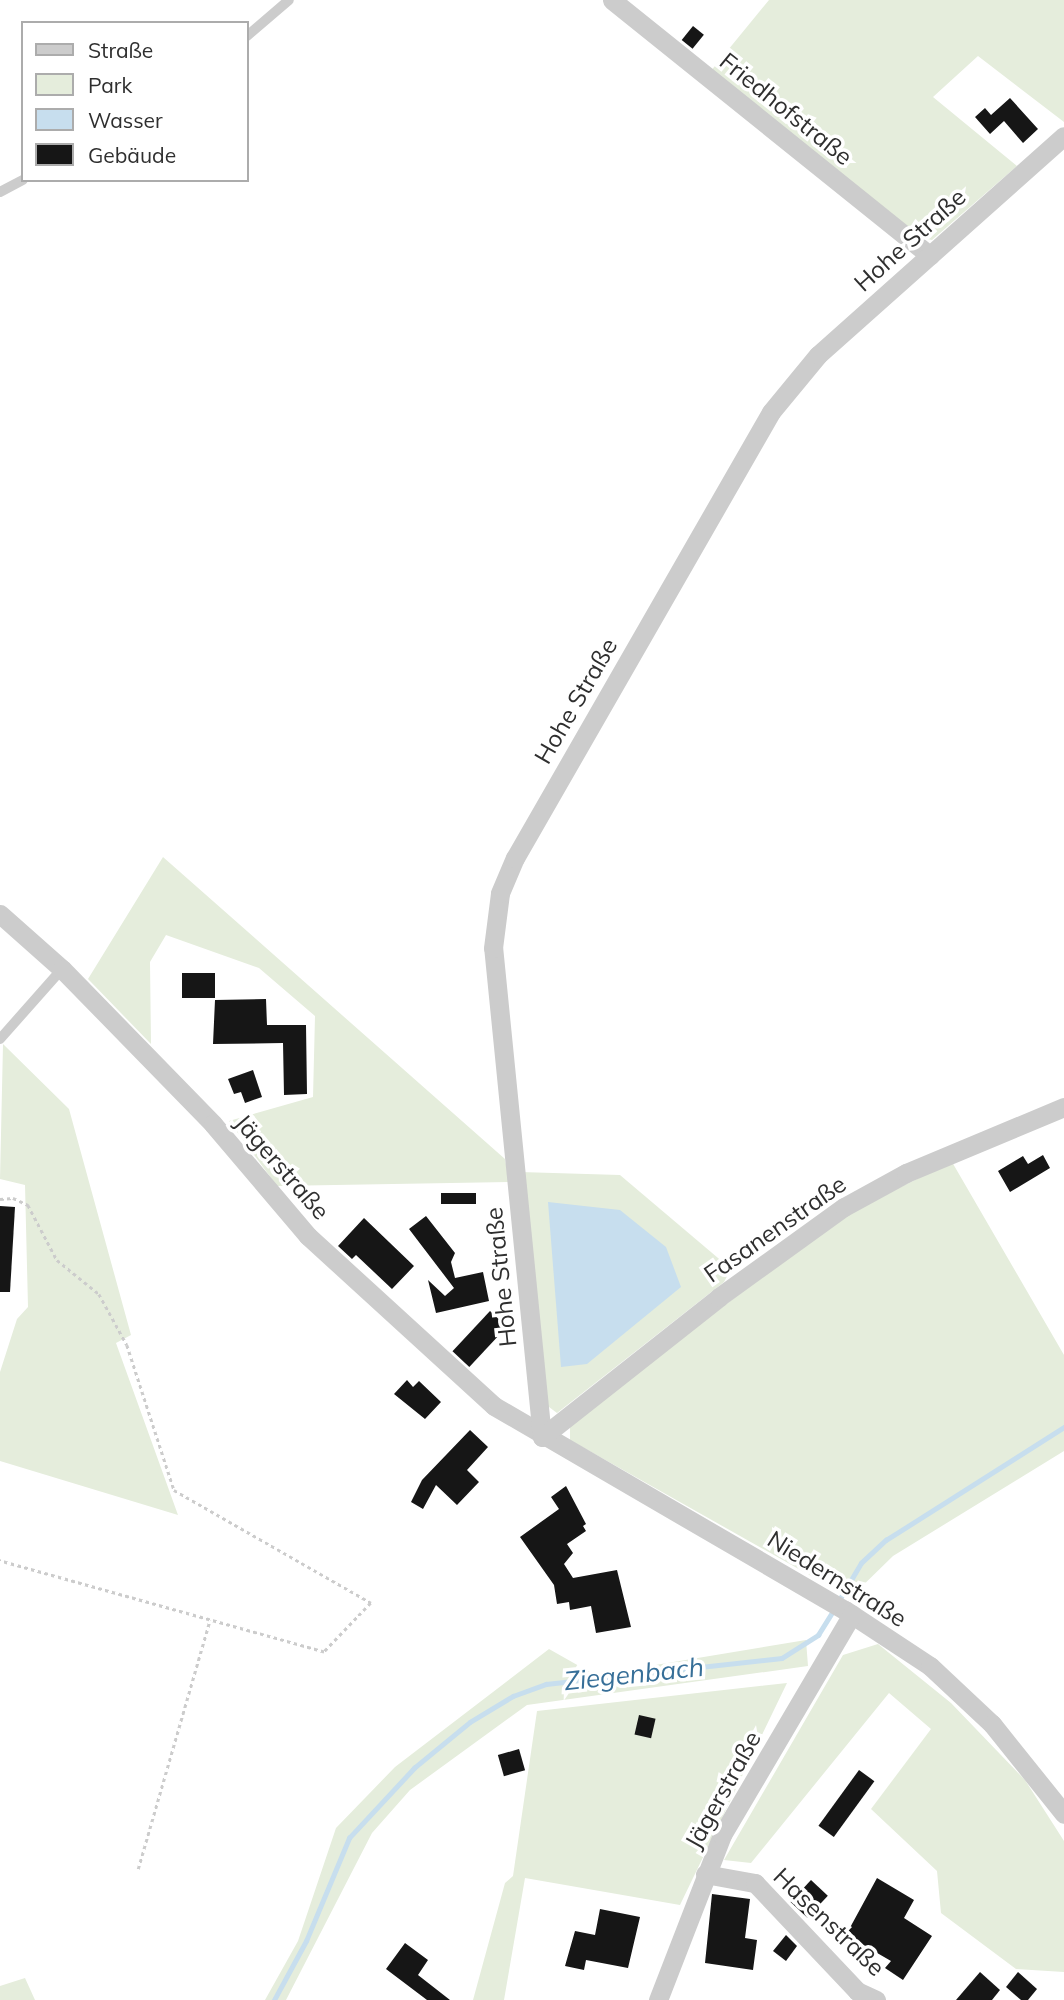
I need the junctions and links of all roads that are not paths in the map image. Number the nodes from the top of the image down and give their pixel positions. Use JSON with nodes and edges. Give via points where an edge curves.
{"nodes":[{"id":1,"x":289,"y":0,"type":"edge"},
{"id":2,"x":612,"y":0,"type":"edge"},
{"id":3,"x":248,"y":35,"type":"edge"},
{"id":4,"x":1064,"y":136,"type":"edge"},
{"id":5,"x":21,"y":181,"type":"edge"},
{"id":6,"x":0,"y":192,"type":"edge"},
{"id":7,"x":930,"y":256,"type":"junction"},
{"id":8,"x":0,"y":914,"type":"edge"},
{"id":9,"x":62,"y":968,"type":"junction"},
{"id":10,"x":0,"y":1039,"type":"edge"},
{"id":11,"x":1064,"y":1107,"type":"edge"},
{"id":12,"x":542,"y":1437,"type":"junction"},
{"id":13,"x":849,"y":1612,"type":"junction"},
{"id":14,"x":1064,"y":1814,"type":"edge"},
{"id":15,"x":705,"y":1874,"type":"junction"},
{"id":16,"x":658,"y":2000,"type":"edge"},
{"id":17,"x":876,"y":2000,"type":"edge"}],
"edges":[{"from":1,"to":3,"type":"lane"},
{"from":2,"to":7,"type":"street","name":"Friedhofstraße"},
{"from":4,"to":7,"type":"street","name":"Hohe Straße"},
{"from":5,"to":6,"type":"lane"},
{"from":7,"to":12,"type":"street","name":"Hohe Straße","via":[[818,355],[771,412],[514,858],[500,893],[494,948]]},
{"from":8,"to":9,"type":"street","name":"Jägerstraße"},
{"from":9,"to":10,"type":"lane"},
{"from":9,"to":12,"type":"street","name":"Jägerstraße","via":[[213,1124],[308,1236],[494,1406]]},
{"from":11,"to":12,"type":"street","name":"Fasanenstraße","via":[[906,1173],[844,1207],[719,1297]]},
{"from":12,"to":13,"type":"street","name":"Niedernstraße"},
{"from":13,"to":14,"type":"street","name":"Niedernstraße","via":[[930,1666],[992,1724]]},
{"from":13,"to":15,"type":"street","name":"Jägerstraße","via":[[722,1835]]},
{"from":15,"to":16,"type":"street","name":"Jägerstraße"},
{"from":15,"to":17,"type":"street","name":"Hasenstraße","via":[[755,1882],[857,1991]]}]}
